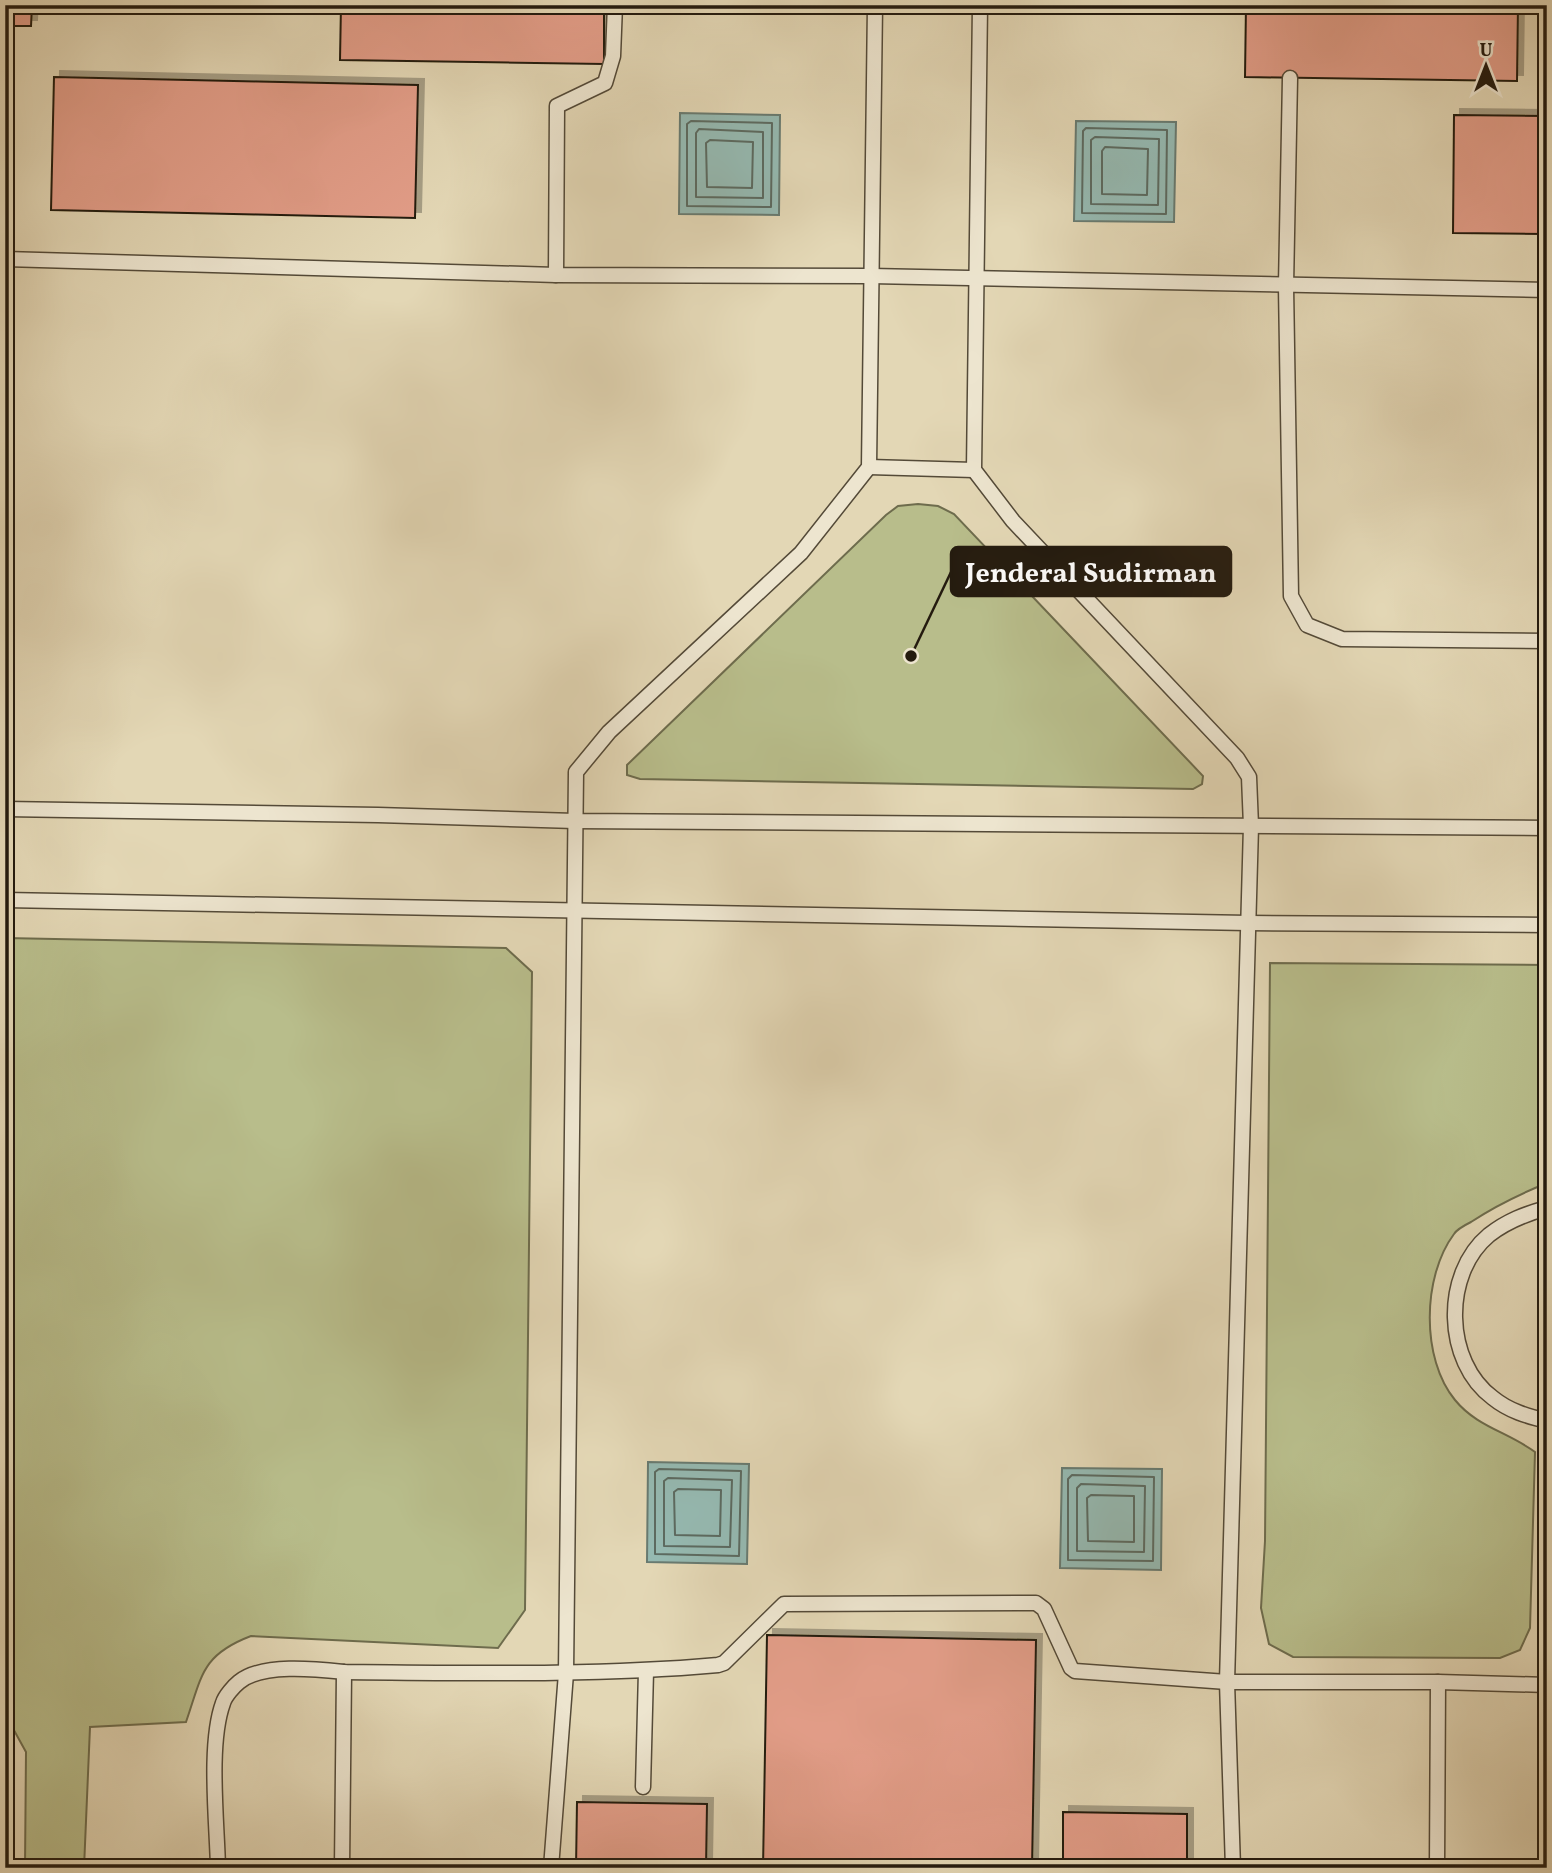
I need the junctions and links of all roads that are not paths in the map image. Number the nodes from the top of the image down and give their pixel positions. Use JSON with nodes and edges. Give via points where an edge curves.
{"nodes":[{"id":1,"x":615,"y":5,"type":"edge"},
{"id":2,"x":875,"y":5,"type":"edge"},
{"id":3,"x":980,"y":5,"type":"edge"},
{"id":4,"x":1290,"y":78,"type":"dead end"},
{"id":5,"x":5,"y":259,"type":"edge"},
{"id":6,"x":556,"y":275,"type":"junction"},
{"id":7,"x":872,"y":276,"type":"junction"},
{"id":8,"x":976,"y":278,"type":"junction"},
{"id":9,"x":1286,"y":286,"type":"junction"},
{"id":10,"x":1547,"y":289,"type":"edge"},
{"id":11,"x":869,"y":467,"type":"junction"},
{"id":12,"x":974,"y":470,"type":"junction"},
{"id":13,"x":1547,"y":641,"type":"edge"},
{"id":14,"x":5,"y":809,"type":"edge"},
{"id":15,"x":575,"y":821,"type":"junction"},
{"id":16,"x":1251,"y":826,"type":"junction"},
{"id":17,"x":1547,"y":828,"type":"edge"},
{"id":18,"x":5,"y":900,"type":"edge"},
{"id":19,"x":575,"y":910,"type":"junction"},
{"id":20,"x":1248,"y":923,"type":"junction"},
{"id":21,"x":1547,"y":925,"type":"edge"},
{"id":22,"x":1547,"y":1208,"type":"edge"},
{"id":23,"x":1547,"y":1421,"type":"edge"},
{"id":24,"x":646,"y":1671,"type":"junction"},
{"id":25,"x":344,"y":1672,"type":"junction"},
{"id":26,"x":566,"y":1673,"type":"junction"},
{"id":27,"x":1227,"y":1682,"type":"junction"},
{"id":28,"x":1438,"y":1682,"type":"junction"},
{"id":29,"x":1547,"y":1685,"type":"edge"},
{"id":30,"x":643,"y":1787,"type":"dead end"},
{"id":31,"x":218,"y":1868,"type":"edge"},
{"id":32,"x":342,"y":1868,"type":"edge"},
{"id":33,"x":551,"y":1868,"type":"edge"},
{"id":34,"x":1233,"y":1868,"type":"edge"},
{"id":35,"x":1437,"y":1868,"type":"edge"}],
"edges":[{"from":1,"to":6,"type":"lane","via":[[613,56],[605,83],[558,106]]},
{"from":2,"to":7,"type":"lane"},
{"from":3,"to":8,"type":"lane"},
{"from":4,"to":9,"type":"lane"},
{"from":5,"to":6,"type":"lane"},
{"from":6,"to":7,"type":"lane"},
{"from":7,"to":8,"type":"lane"},
{"from":7,"to":11,"type":"lane"},
{"from":8,"to":9,"type":"lane"},
{"from":8,"to":12,"type":"lane"},
{"from":9,"to":10,"type":"lane"},
{"from":9,"to":13,"type":"lane","via":[[1291,596],[1307,625],[1342,639]]},
{"from":11,"to":12,"type":"lane"},
{"from":11,"to":15,"type":"lane","via":[[801,553],[589,754],[576,772]]},
{"from":12,"to":16,"type":"lane","via":[[1013,521],[1237,758],[1249,777]]},
{"from":14,"to":15,"type":"lane"},
{"from":15,"to":16,"type":"lane"},
{"from":15,"to":19,"type":"lane"},
{"from":16,"to":17,"type":"lane"},
{"from":16,"to":20,"type":"lane"},
{"from":18,"to":19,"type":"lane"},
{"from":19,"to":20,"type":"lane"},
{"from":19,"to":26,"type":"lane"},
{"from":20,"to":21,"type":"lane"},
{"from":20,"to":27,"type":"lane"},
{"from":22,"to":23,"type":"lane","via":[[1517,1217],[1487,1237],[1465,1265],[1454,1300],[1455,1336],[1468,1369],[1491,1397],[1521,1415]]},
{"from":24,"to":26,"type":"lane"},
{"from":24,"to":27,"type":"lane","via":[[724,1663],[784,1604],[1036,1603],[1044,1609],[1075,1671]]},
{"from":24,"to":30,"type":"lane"},
{"from":25,"to":26,"type":"lane"},
{"from":25,"to":31,"type":"lane","via":[[312,1668],[263,1671],[240,1681],[223,1701],[215,1745]]},
{"from":25,"to":32,"type":"lane"},
{"from":26,"to":33,"type":"lane"},
{"from":27,"to":28,"type":"lane"},
{"from":27,"to":34,"type":"lane"},
{"from":28,"to":29,"type":"lane"},
{"from":28,"to":35,"type":"lane"}]}
